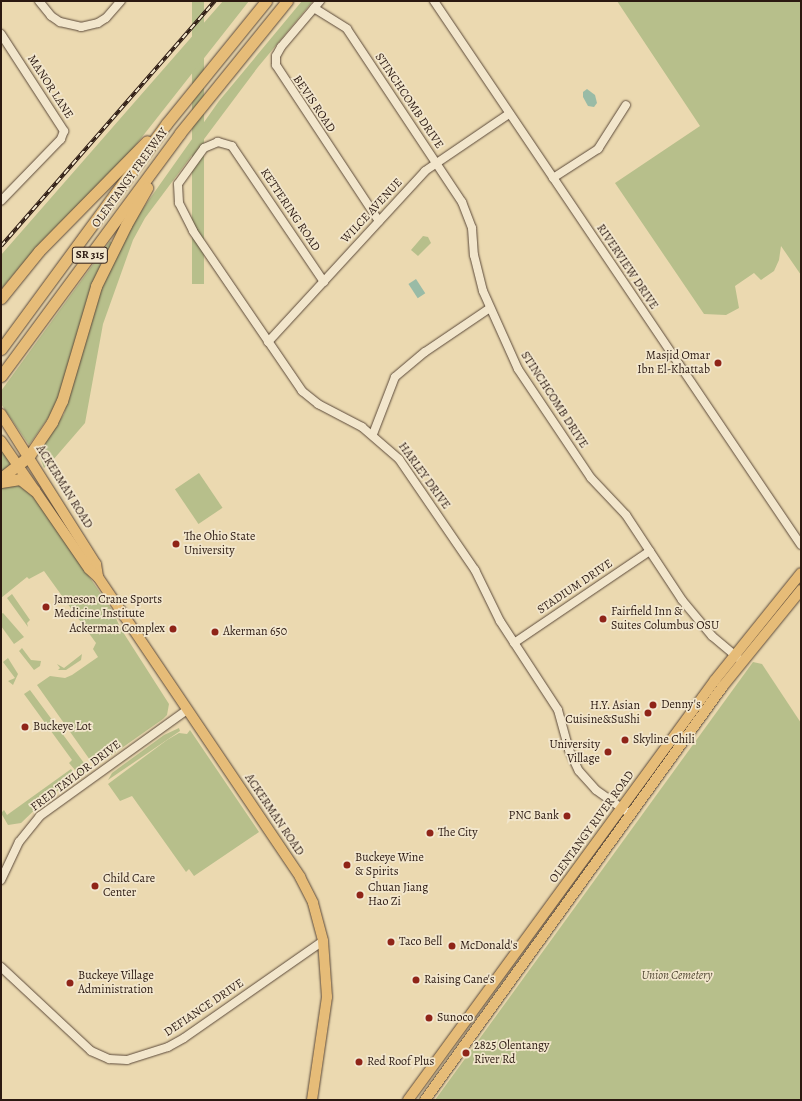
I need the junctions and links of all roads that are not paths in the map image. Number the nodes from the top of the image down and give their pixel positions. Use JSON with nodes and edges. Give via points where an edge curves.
{"nodes":[{"id":1,"x":39,"y":1,"type":"edge"},
{"id":2,"x":121,"y":1,"type":"edge"},
{"id":3,"x":266,"y":1,"type":"edge"},
{"id":4,"x":287,"y":1,"type":"edge"},
{"id":5,"x":320,"y":1,"type":"edge"},
{"id":6,"x":434,"y":1,"type":"edge"},
{"id":7,"x":314,"y":8,"type":"junction"},
{"id":8,"x":1,"y":34,"type":"edge"},
{"id":9,"x":626,"y":105,"type":"dead end"},
{"id":10,"x":509,"y":114,"type":"junction"},
{"id":11,"x":167,"y":123,"type":"junction"},
{"id":12,"x":180,"y":133,"type":"junction"},
{"id":13,"x":237,"y":152,"type":"joint"},
{"id":14,"x":436,"y":163,"type":"junction"},
{"id":15,"x":553,"y":178,"type":"junction"},
{"id":16,"x":1,"y":201,"type":"edge"},
{"id":17,"x":378,"y":221,"type":"junction"},
{"id":18,"x":324,"y":282,"type":"junction"},
{"id":19,"x":1,"y":298,"type":"edge"},
{"id":20,"x":490,"y":308,"type":"junction"},
{"id":21,"x":268,"y":342,"type":"junction"},
{"id":22,"x":1,"y":349,"type":"edge"},
{"id":23,"x":1,"y":376,"type":"edge"},
{"id":24,"x":1,"y":414,"type":"edge"},
{"id":25,"x":373,"y":434,"type":"junction"},
{"id":26,"x":1,"y":441,"type":"edge"},
{"id":27,"x":29,"y":456,"type":"junction"},
{"id":28,"x":17,"y":464,"type":"junction"},
{"id":29,"x":1,"y":478,"type":"edge"},
{"id":30,"x":1,"y":482,"type":"edge"},
{"id":31,"x":34,"y":490,"type":"junction"},
{"id":32,"x":801,"y":545,"type":"edge"},
{"id":33,"x":650,"y":552,"type":"junction"},
{"id":34,"x":801,"y":573,"type":"edge"},
{"id":35,"x":98,"y":577,"type":"junction"},
{"id":36,"x":801,"y":590,"type":"edge"},
{"id":37,"x":514,"y":643,"type":"junction"},
{"id":38,"x":739,"y":658,"type":"junction"},
{"id":39,"x":187,"y":710,"type":"junction"},
{"id":40,"x":622,"y":808,"type":"junction"},
{"id":41,"x":630,"y":814,"type":"junction"},
{"id":42,"x":1,"y":880,"type":"edge"},
{"id":43,"x":323,"y":941,"type":"junction"},
{"id":44,"x":1,"y":967,"type":"edge"},
{"id":45,"x":312,"y":1100,"type":"edge"},
{"id":46,"x":408,"y":1100,"type":"edge"},
{"id":47,"x":425,"y":1100,"type":"edge"}],
"edges":[{"from":1,"to":2,"type":"street","via":[[60,22],[81,27],[106,18]]},
{"from":3,"to":11,"type":"highway","name":"OLENTANGY FREEWAY","number":"SR 315"},
{"from":4,"to":12,"type":"highway","name":"OLENTANGY FREEWAY","number":"SR 315"},
{"from":5,"to":7,"type":"street","name":"BEVIS ROAD"},
{"from":6,"to":10,"type":"street","name":"RIVERVIEW DRIVE"},
{"from":7,"to":14,"type":"street","name":"STINCHCOMB DRIVE","via":[[347,29]]},
{"from":7,"to":17,"type":"street","name":"BEVIS ROAD","via":[[281,47],[276,56],[276,66]]},
{"from":8,"to":16,"type":"street","name":"MANOR LANE","via":[[64,131],[61,140],[7,198]]},
{"from":9,"to":15,"type":"street","via":[[598,148]]},
{"from":10,"to":14,"type":"street","name":"WILCE AVENUE"},
{"from":10,"to":15,"type":"street","name":"RIVERVIEW DRIVE"},
{"from":11,"to":19,"type":"highway","via":[[39,251]]},
{"from":11,"to":22,"type":"highway","name":"OLENTANGY FREEWAY","number":"SR 315"},
{"from":12,"to":23,"type":"highway","name":"OLENTANGY FREEWAY","number":"SR 315"},
{"from":12,"to":27,"type":"highway","via":[[106,262],[87,312],[62,401],[44,436]]},
{"from":13,"to":18,"type":"street","name":"KETTERING ROAD"},
{"from":13,"to":21,"type":"street","name":"HARLEY DRIVE","via":[[223,142],[208,145],[183,176],[177,194],[182,212],[193,231]]},
{"from":14,"to":17,"type":"street","name":"WILCE AVENUE"},
{"from":14,"to":20,"type":"street","name":"STINCHCOMB DRIVE","via":[[468,213],[479,279]]},
{"from":15,"to":32,"type":"street","name":"RIVERVIEW DRIVE"},
{"from":17,"to":18,"type":"street","name":"WILCE AVENUE"},
{"from":18,"to":21,"type":"street","name":"WILCE AVENUE"},
{"from":20,"to":25,"type":"street","via":[[425,352],[395,377]]},
{"from":20,"to":33,"type":"street","name":"STINCHCOMB DRIVE","via":[[522,376],[591,478],[626,515]]},
{"from":21,"to":25,"type":"street","name":"HARLEY DRIVE","via":[[296,384],[309,398]]},
{"from":24,"to":27,"type":"main road","name":"ACKERMAN ROAD"},
{"from":25,"to":37,"type":"street","name":"HARLEY DRIVE","via":[[392,450],[405,467],[475,570],[496,616]]},
{"from":26,"to":28,"type":"main road","name":"ACKERMAN ROAD"},
{"from":27,"to":28,"type":"highway"},
{"from":27,"to":35,"type":"main road","name":"ACKERMAN ROAD","via":[[96,564]]},
{"from":28,"to":29,"type":"highway"},
{"from":28,"to":31,"type":"main road","name":"ACKERMAN ROAD"},
{"from":30,"to":31,"type":"highway","via":[[20,479]]},
{"from":31,"to":35,"type":"main road","name":"ACKERMAN ROAD","via":[[89,569]]},
{"from":33,"to":37,"type":"street","name":"STADIUM DRIVE"},
{"from":33,"to":38,"type":"street","name":"STINCHCOMB DRIVE","via":[[699,622]]},
{"from":34,"to":38,"type":"main road","name":"OLENTANGY RIVER ROAD"},
{"from":35,"to":39,"type":"main road","name":"ACKERMAN ROAD"},
{"from":36,"to":38,"type":"main road","name":"OLENTANGY RIVER ROAD"},
{"from":37,"to":40,"type":"street","name":"HARLEY DRIVE","via":[[558,710],[579,771],[596,790]]},
{"from":38,"to":40,"type":"main road","name":"OLENTANGY RIVER ROAD"},
{"from":38,"to":41,"type":"main road","name":"OLENTANGY RIVER ROAD"},
{"from":39,"to":42,"type":"street","name":"FRED TAYLOR DRIVE","via":[[40,816],[19,842]]},
{"from":39,"to":43,"type":"main road","name":"ACKERMAN ROAD","via":[[300,877],[313,903]]},
{"from":40,"to":41,"type":"street","name":"HARLEY DRIVE"},
{"from":40,"to":46,"type":"main road","name":"OLENTANGY RIVER ROAD"},
{"from":41,"to":47,"type":"main road","name":"OLENTANGY RIVER ROAD"},
{"from":43,"to":44,"type":"street","name":"DEFIANCE DRIVE","via":[[184,1038],[127,1060],[109,1060],[91,1051]]},
{"from":43,"to":45,"type":"main road","name":"ACKERMAN ROAD","via":[[328,996]]}]}
